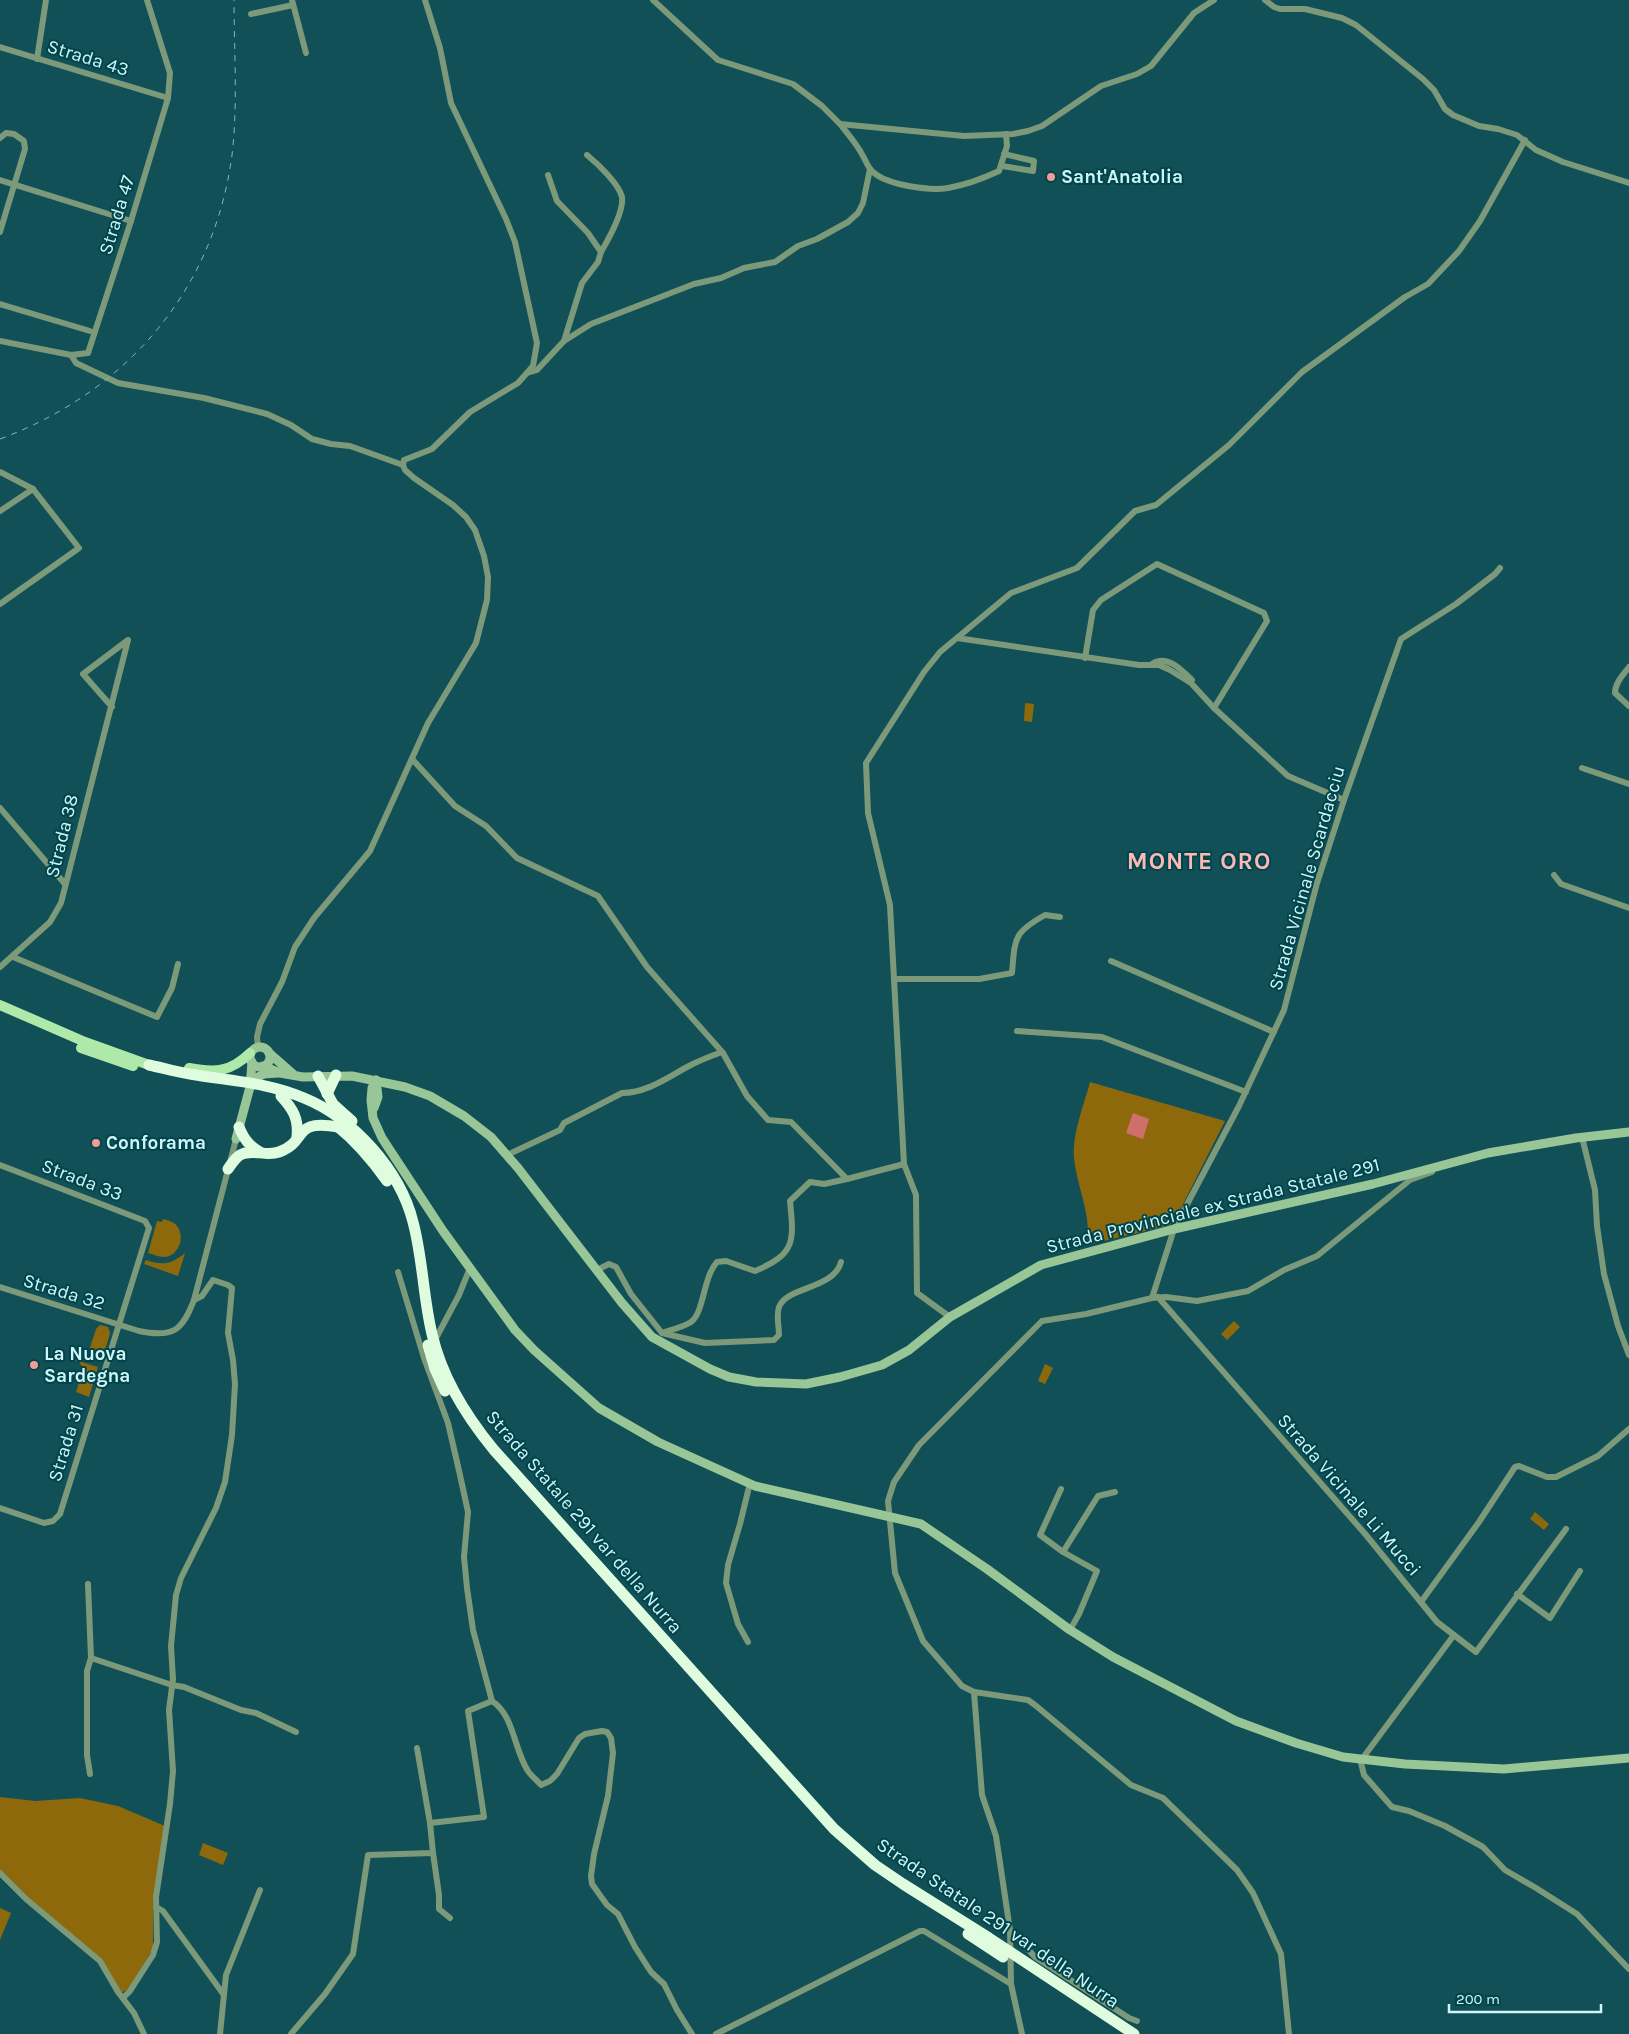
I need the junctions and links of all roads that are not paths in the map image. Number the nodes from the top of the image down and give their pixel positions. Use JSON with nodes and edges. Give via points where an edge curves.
{"nodes":[{"id":1,"x":46,"y":0,"type":"edge"},
{"id":2,"x":147,"y":0,"type":"edge"},
{"id":3,"x":425,"y":0,"type":"edge"},
{"id":4,"x":653,"y":0,"type":"edge"},
{"id":5,"x":1214,"y":0,"type":"edge"},
{"id":6,"x":1265,"y":0,"type":"edge"},
{"id":7,"x":292,"y":2,"type":"edge"},
{"id":8,"x":252,"y":14,"type":"dead end"},
{"id":9,"x":0,"y":48,"type":"edge"},
{"id":10,"x":306,"y":53,"type":"dead end"},
{"id":11,"x":38,"y":59,"type":"junction"},
{"id":12,"x":168,"y":98,"type":"junction"},
{"id":13,"x":840,"y":124,"type":"junction"},
{"id":14,"x":1006,"y":134,"type":"junction"},
{"id":15,"x":0,"y":138,"type":"edge"},
{"id":16,"x":1525,"y":140,"type":"junction"},
{"id":17,"x":1004,"y":154,"type":"junction"},
{"id":18,"x":587,"y":155,"type":"dead end"},
{"id":19,"x":1002,"y":166,"type":"junction"},
{"id":20,"x":870,"y":169,"type":"junction"},
{"id":21,"x":548,"y":175,"type":"dead end"},
{"id":22,"x":0,"y":180,"type":"edge"},
{"id":23,"x":1629,"y":183,"type":"edge"},
{"id":24,"x":14,"y":185,"type":"junction"},
{"id":25,"x":131,"y":221,"type":"junction"},
{"id":26,"x":0,"y":232,"type":"edge"},
{"id":27,"x":601,"y":252,"type":"junction"},
{"id":28,"x":0,"y":304,"type":"edge"},
{"id":29,"x":90,"y":331,"type":"dead end"},
{"id":30,"x":0,"y":341,"type":"edge"},
{"id":31,"x":564,"y":341,"type":"junction"},
{"id":32,"x":71,"y":355,"type":"junction"},
{"id":33,"x":527,"y":373,"type":"junction"},
{"id":34,"x":403,"y":465,"type":"junction"},
{"id":35,"x":0,"y":472,"type":"edge"},
{"id":36,"x":33,"y":489,"type":"junction"},
{"id":37,"x":0,"y":511,"type":"edge"},
{"id":38,"x":1500,"y":568,"type":"dead end"},
{"id":39,"x":0,"y":604,"type":"edge"},
{"id":40,"x":958,"y":638,"type":"junction"},
{"id":41,"x":1085,"y":658,"type":"junction"},
{"id":42,"x":1629,"y":667,"type":"edge"},
{"id":43,"x":1215,"y":706,"type":"junction"},
{"id":44,"x":1629,"y":706,"type":"edge"},
{"id":45,"x":112,"y":707,"type":"junction"},
{"id":46,"x":412,"y":759,"type":"junction"},
{"id":47,"x":1582,"y":768,"type":"dead end"},
{"id":48,"x":1629,"y":784,"type":"edge"},
{"id":49,"x":1345,"y":798,"type":"junction"},
{"id":50,"x":0,"y":808,"type":"edge"},
{"id":51,"x":1554,"y":875,"type":"dead end"},
{"id":52,"x":66,"y":884,"type":"junction"},
{"id":53,"x":1629,"y":908,"type":"edge"},
{"id":54,"x":1060,"y":917,"type":"dead end"},
{"id":55,"x":13,"y":957,"type":"junction"},
{"id":56,"x":1112,"y":961,"type":"dead end"},
{"id":57,"x":178,"y":964,"type":"dead end"},
{"id":58,"x":0,"y":967,"type":"edge"},
{"id":59,"x":894,"y":979,"type":"junction"},
{"id":60,"x":0,"y":1005,"type":"edge"},
{"id":61,"x":0,"y":1012,"type":"edge"},
{"id":62,"x":1017,"y":1031,"type":"dead end"},
{"id":63,"x":1274,"y":1032,"type":"junction"},
{"id":64,"x":722,"y":1052,"type":"junction"},
{"id":65,"x":269,"y":1053,"type":"junction"},
{"id":66,"x":253,"y":1054,"type":"junction"},
{"id":67,"x":147,"y":1066,"type":"junction"},
{"id":68,"x":263,"y":1066,"type":"junction"},
{"id":69,"x":280,"y":1073,"type":"junction"},
{"id":70,"x":293,"y":1074,"type":"junction"},
{"id":71,"x":336,"y":1075,"type":"junction"},
{"id":72,"x":318,"y":1076,"type":"junction"},
{"id":73,"x":352,"y":1076,"type":"junction"},
{"id":74,"x":376,"y":1080,"type":"junction"},
{"id":75,"x":251,"y":1085,"type":"junction"},
{"id":76,"x":405,"y":1087,"type":"junction"},
{"id":77,"x":1246,"y":1092,"type":"junction"},
{"id":78,"x":327,"y":1094,"type":"junction"},
{"id":79,"x":281,"y":1096,"type":"junction"},
{"id":80,"x":375,"y":1098,"type":"junction"},
{"id":81,"x":338,"y":1127,"type":"junction"},
{"id":82,"x":239,"y":1128,"type":"junction"},
{"id":83,"x":1629,"y":1132,"type":"edge"},
{"id":84,"x":297,"y":1137,"type":"junction"},
{"id":85,"x":1582,"y":1137,"type":"junction"},
{"id":86,"x":236,"y":1139,"type":"junction"},
{"id":87,"x":370,"y":1144,"type":"junction"},
{"id":88,"x":256,"y":1152,"type":"junction"},
{"id":89,"x":507,"y":1155,"type":"junction"},
{"id":90,"x":1458,"y":1161,"type":"junction"},
{"id":91,"x":904,"y":1164,"type":"junction"},
{"id":92,"x":0,"y":1165,"type":"edge"},
{"id":93,"x":228,"y":1169,"type":"junction"},
{"id":94,"x":847,"y":1178,"type":"junction"},
{"id":95,"x":149,"y":1228,"type":"joint"},
{"id":96,"x":1174,"y":1229,"type":"junction"},
{"id":97,"x":841,"y":1262,"type":"dead end"},
{"id":98,"x":470,"y":1268,"type":"junction"},
{"id":99,"x":597,"y":1270,"type":"junction"},
{"id":100,"x":398,"y":1272,"type":"dead end"},
{"id":101,"x":0,"y":1287,"type":"edge"},
{"id":102,"x":1155,"y":1298,"type":"junction"},
{"id":103,"x":194,"y":1300,"type":"junction"},
{"id":104,"x":950,"y":1317,"type":"junction"},
{"id":105,"x":119,"y":1324,"type":"junction"},
{"id":106,"x":662,"y":1333,"type":"junction"},
{"id":107,"x":429,"y":1335,"type":"junction"},
{"id":108,"x":1629,"y":1355,"type":"edge"},
{"id":109,"x":424,"y":1358,"type":"junction"},
{"id":110,"x":1629,"y":1429,"type":"edge"},
{"id":111,"x":750,"y":1483,"type":"junction"},
{"id":112,"x":1061,"y":1489,"type":"dead end"},
{"id":113,"x":1115,"y":1492,"type":"dead end"},
{"id":114,"x":0,"y":1508,"type":"edge"},
{"id":115,"x":890,"y":1518,"type":"junction"},
{"id":116,"x":1566,"y":1529,"type":"dead end"},
{"id":117,"x":1064,"y":1552,"type":"junction"},
{"id":118,"x":1580,"y":1571,"type":"dead end"},
{"id":119,"x":88,"y":1584,"type":"dead end"},
{"id":120,"x":1517,"y":1594,"type":"junction"},
{"id":121,"x":1421,"y":1602,"type":"junction"},
{"id":122,"x":1070,"y":1630,"type":"junction"},
{"id":123,"x":1454,"y":1635,"type":"junction"},
{"id":124,"x":748,"y":1642,"type":"dead end"},
{"id":125,"x":91,"y":1658,"type":"junction"},
{"id":126,"x":172,"y":1685,"type":"junction"},
{"id":127,"x":974,"y":1692,"type":"junction"},
{"id":128,"x":492,"y":1701,"type":"junction"},
{"id":129,"x":296,"y":1732,"type":"dead end"},
{"id":130,"x":417,"y":1748,"type":"dead end"},
{"id":131,"x":1629,"y":1758,"type":"edge"},
{"id":132,"x":1361,"y":1759,"type":"junction"},
{"id":133,"x":90,"y":1774,"type":"dead end"},
{"id":134,"x":430,"y":1823,"type":"junction"},
{"id":135,"x":832,"y":1832,"type":"junction"},
{"id":136,"x":433,"y":1853,"type":"junction"},
{"id":137,"x":0,"y":1873,"type":"edge"},
{"id":138,"x":260,"y":1890,"type":"dead end"},
{"id":139,"x":156,"y":1907,"type":"junction"},
{"id":140,"x":450,"y":1918,"type":"dead end"},
{"id":141,"x":1010,"y":1932,"type":"junction"},
{"id":142,"x":1629,"y":1969,"type":"edge"},
{"id":143,"x":1011,"y":1982,"type":"junction"},
{"id":144,"x":224,"y":1995,"type":"junction"},
{"id":145,"x":123,"y":1998,"type":"junction"},
{"id":146,"x":1137,"y":2021,"type":"dead end"},
{"id":147,"x":144,"y":2034,"type":"edge"},
{"id":148,"x":220,"y":2034,"type":"edge"},
{"id":149,"x":290,"y":2034,"type":"edge"},
{"id":150,"x":692,"y":2034,"type":"edge"},
{"id":151,"x":716,"y":2034,"type":"edge"},
{"id":152,"x":1022,"y":2034,"type":"edge"},
{"id":153,"x":1121,"y":2034,"type":"edge"},
{"id":154,"x":1134,"y":2034,"type":"edge"},
{"id":155,"x":1289,"y":2034,"type":"edge"}],
"edges":[{"from":1,"to":11,"type":"street"},
{"from":2,"to":12,"type":"street","name":"Strada 47","via":[[170,73]]},
{"from":3,"to":33,"type":"street","via":[[440,48],[451,103],[515,242],[538,343]]},
{"from":4,"to":13,"type":"street","via":[[718,60],[792,84]]},
{"from":5,"to":14,"type":"street","via":[[1194,13],[1151,66],[1101,86],[1042,126]]},
{"from":6,"to":16,"type":"street","via":[[1280,9],[1323,12],[1356,25],[1423,79],[1445,109],[1479,126],[1512,133]]},
{"from":7,"to":8,"type":"street"},
{"from":7,"to":10,"type":"street"},
{"from":9,"to":11,"type":"street","name":"Strada 43"},
{"from":11,"to":12,"type":"street","name":"Strada 43"},
{"from":12,"to":25,"type":"street","name":"Strada 47"},
{"from":13,"to":14,"type":"street","via":[[943,135]]},
{"from":13,"to":20,"type":"street"},
{"from":14,"to":17,"type":"street"},
{"from":15,"to":24,"type":"street","via":[[6,133],[14,134],[24,141],[25,149]]},
{"from":16,"to":23,"type":"street","via":[[1536,150],[1554,158]]},
{"from":16,"to":40,"type":"street","via":[[1480,221],[1459,251],[1428,284],[1405,297],[1302,372],[1229,445],[1156,505],[1135,511],[1077,568],[1011,593]]},
{"from":17,"to":19,"type":"street"},
{"from":17,"to":19,"type":"street","via":[[1034,161],[1033,171]]},
{"from":18,"to":27,"type":"street","via":[[604,170],[622,196],[609,239]]},
{"from":19,"to":20,"type":"street","via":[[999,171],[982,179],[947,188],[910,186],[890,181]]},
{"from":20,"to":31,"type":"street","via":[[863,203],[848,222],[798,246],[774,262],[694,284],[591,324]]},
{"from":21,"to":27,"type":"street","via":[[558,201]]},
{"from":22,"to":24,"type":"street"},
{"from":24,"to":25,"type":"street"},
{"from":24,"to":26,"type":"street"},
{"from":25,"to":32,"type":"street","name":"Strada 47","via":[[88,352]]},
{"from":27,"to":31,"type":"street","via":[[598,262],[582,283]]},
{"from":28,"to":29,"type":"street"},
{"from":30,"to":32,"type":"street"},
{"from":31,"to":33,"type":"street","via":[[537,370]]},
{"from":32,"to":34,"type":"street","via":[[76,363],[118,382],[267,414],[312,439],[350,446]]},
{"from":33,"to":34,"type":"street","via":[[501,395],[470,412],[432,449],[404,460]]},
{"from":34,"to":46,"type":"street","via":[[414,478],[466,517],[484,556],[488,577],[487,600],[473,652],[428,723]]},
{"from":35,"to":36,"type":"street"},
{"from":36,"to":37,"type":"street"},
{"from":36,"to":39,"type":"street","via":[[78,548]]},
{"from":38,"to":49,"type":"street","name":"Strada Vicinale Scardacciu","via":[[1456,604],[1401,639]]},
{"from":40,"to":41,"type":"street"},
{"from":40,"to":59,"type":"street","via":[[940,652],[924,672],[866,763],[868,813],[890,905]]},
{"from":41,"to":43,"type":"street","via":[[1170,670],[1191,683]]},
{"from":41,"to":43,"type":"street","via":[[1092,610],[1101,600],[1157,564],[1264,613],[1267,621]]},
{"from":42,"to":44,"type":"street","via":[[1615,688],[1615,693]]},
{"from":43,"to":49,"type":"street","via":[[1288,776]]},
{"from":45,"to":45,"type":"street","name":"Strada 38","via":[[123,659],[128,640],[84,674]]},
{"from":45,"to":52,"type":"street","name":"Strada 38"},
{"from":46,"to":64,"type":"street","via":[[455,806],[486,826],[517,858],[598,896],[647,967]]},
{"from":46,"to":66,"type":"street","via":[[365,858],[314,918],[296,947],[260,1024]]},
{"from":47,"to":48,"type":"street"},
{"from":49,"to":63,"type":"street","name":"Strada Vicinale Scardacciu","via":[[1317,883],[1284,1010]]},
{"from":50,"to":52,"type":"street"},
{"from":51,"to":53,"type":"street","via":[[1561,884]]},
{"from":52,"to":55,"type":"street","name":"Strada 38","via":[[50,922]]},
{"from":54,"to":59,"type":"street","via":[[1045,915],[1018,934],[1012,973],[979,979]]},
{"from":55,"to":57,"type":"street","via":[[157,1018],[172,988]]},
{"from":55,"to":58,"type":"street","name":"Strada 38"},
{"from":56,"to":63,"type":"street"},
{"from":59,"to":91,"type":"street"},
{"from":60,"to":67,"type":"main road","name":"Strada Statale 291 var della Nurra"},
{"from":61,"to":67,"type":"main road","name":"Strada Statale 291 var della Nurra","via":[[110,1059]]},
{"from":62,"to":77,"type":"street","via":[[1102,1037]]},
{"from":63,"to":77,"type":"street","name":"Strada Vicinale Scardacciu"},
{"from":64,"to":89,"type":"street","via":[[663,1081],[631,1093],[622,1093],[564,1123],[560,1130]]},
{"from":64,"to":94,"type":"street","via":[[747,1096],[768,1120],[791,1122]]},
{"from":65,"to":66,"type":"street","via":[[265,1048]]},
{"from":65,"to":68,"type":"street","via":[[268,1062]]},
{"from":65,"to":70,"type":"street"},
{"from":66,"to":67,"type":"main road","via":[[229,1069],[215,1072],[160,1063]]},
{"from":66,"to":68,"type":"street","via":[[256,1066]]},
{"from":66,"to":75,"type":"street"},
{"from":67,"to":75,"type":"highway","name":"Strada Statale 291 var della Nurra"},
{"from":68,"to":69,"type":"street","name":"Strada Provinciale ex Strada Statale 291"},
{"from":68,"to":75,"type":"street"},
{"from":69,"to":70,"type":"street","name":"Strada Provinciale ex Strada Statale 291"},
{"from":69,"to":75,"type":"street","via":[[270,1072]]},
{"from":70,"to":72,"type":"street","name":"Strada Provinciale ex Strada Statale 291"},
{"from":71,"to":72,"type":"street","name":"Strada Provinciale ex Strada Statale 291"},
{"from":71,"to":73,"type":"street","name":"Strada Provinciale ex Strada Statale 291"},
{"from":71,"to":78,"type":"highway"},
{"from":72,"to":78,"type":"highway"},
{"from":73,"to":74,"type":"street","name":"Strada Provinciale ex Strada Statale 291"},
{"from":73,"to":80,"type":"street"},
{"from":74,"to":76,"type":"street","name":"Strada Provinciale ex Strada Statale 291"},
{"from":74,"to":80,"type":"street","via":[[372,1088]]},
{"from":75,"to":79,"type":"highway","name":"Strada Statale 291 var della Nurra"},
{"from":75,"to":82,"type":"street"},
{"from":75,"to":87,"type":"highway","name":"Strada Statale 291 var della Nurra","via":[[284,1090],[320,1105]]},
{"from":76,"to":80,"type":"street","via":[[390,1088]]},
{"from":76,"to":89,"type":"street","name":"Strada Provinciale ex Strada Statale 291","via":[[430,1096],[464,1116],[491,1137]]},
{"from":77,"to":96,"type":"street","name":"Strada Vicinale Scardacciu"},
{"from":78,"to":87,"type":"highway","via":[[333,1104],[362,1130]]},
{"from":79,"to":81,"type":"highway","name":"Strada Statale 291 var della Nurra","via":[[316,1111]]},
{"from":79,"to":84,"type":"highway","via":[[297,1118]]},
{"from":80,"to":98,"type":"street","via":[[373,1118],[382,1138]]},
{"from":81,"to":84,"type":"highway","via":[[312,1125]]},
{"from":81,"to":107,"type":"highway","name":"Strada Statale 291 var della Nurra","via":[[371,1158],[394,1192],[404,1215]]},
{"from":82,"to":86,"type":"street"},
{"from":82,"to":88,"type":"highway"},
{"from":83,"to":85,"type":"street","name":"Strada Provinciale ex Strada Statale 291"},
{"from":84,"to":88,"type":"highway","via":[[278,1153]]},
{"from":85,"to":90,"type":"street","name":"Strada Provinciale ex Strada Statale 291"},
{"from":85,"to":108,"type":"street","via":[[1595,1190],[1604,1274]]},
{"from":86,"to":88,"type":"highway"},
{"from":86,"to":93,"type":"street"},
{"from":87,"to":107,"type":"highway","name":"Strada Statale 291 var della Nurra","via":[[400,1190],[413,1220]]},
{"from":88,"to":93,"type":"highway","via":[[241,1154]]},
{"from":89,"to":99,"type":"street","name":"Strada Provinciale ex Strada Statale 291"},
{"from":90,"to":96,"type":"street","name":"Strada Provinciale ex Strada Statale 291","via":[[1374,1184]]},
{"from":90,"to":102,"type":"street","via":[[1410,1180],[1317,1256],[1248,1291],[1196,1301]]},
{"from":91,"to":94,"type":"street"},
{"from":91,"to":104,"type":"street","via":[[916,1195],[917,1293]]},
{"from":92,"to":95,"type":"street","name":"Strada 33","via":[[145,1221]]},
{"from":93,"to":103,"type":"street"},
{"from":94,"to":106,"type":"street","via":[[824,1184],[810,1182],[790,1201],[790,1246],[784,1256],[755,1272],[726,1261],[717,1262],[706,1283],[698,1315],[692,1321]]},
{"from":95,"to":105,"type":"street","name":"Strada 31"},
{"from":96,"to":102,"type":"street","name":"Strada Vicinale Scardacciu"},
{"from":96,"to":104,"type":"street","name":"Strada Provinciale ex Strada Statale 291","via":[[1041,1265]]},
{"from":97,"to":106,"type":"street","via":[[827,1280],[782,1302],[778,1317],[779,1334],[774,1340],[705,1343]]},
{"from":98,"to":109,"type":"street","via":[[460,1295]]},
{"from":98,"to":111,"type":"street","via":[[515,1330],[600,1408],[658,1442]]},
{"from":99,"to":104,"type":"street","name":"Strada Provinciale ex Strada Statale 291","via":[[652,1337],[710,1369],[729,1377],[756,1382],[806,1384],[882,1365],[909,1350]]},
{"from":99,"to":106,"type":"street","via":[[609,1264],[616,1267],[631,1294]]},
{"from":100,"to":109,"type":"street"},
{"from":101,"to":105,"type":"street","name":"Strada 32"},
{"from":102,"to":115,"type":"street","via":[[1042,1321],[919,1445],[894,1482],[888,1501]]},
{"from":102,"to":121,"type":"street","name":"Strada Vicinale Li Mucci","via":[[1366,1535]]},
{"from":103,"to":105,"type":"street","name":"Strada 32","via":[[187,1319],[167,1333],[154,1334]]},
{"from":103,"to":126,"type":"street","via":[[202,1296],[213,1280],[232,1288],[228,1333],[235,1384],[225,1482],[176,1595]]},
{"from":105,"to":114,"type":"street","name":"Strada 31","via":[[60,1514],[44,1523]]},
{"from":107,"to":135,"type":"highway","name":"Strada Statale 291 var della Nurra","via":[[435,1369],[459,1416],[488,1456],[518,1483]]},
{"from":109,"to":128,"type":"street","via":[[448,1423],[468,1512],[464,1557],[467,1588],[473,1630]]},
{"from":110,"to":121,"type":"street","via":[[1598,1456],[1556,1477],[1515,1467]]},
{"from":111,"to":115,"type":"street"},
{"from":111,"to":124,"type":"street","via":[[726,1583],[738,1624]]},
{"from":112,"to":117,"type":"street","via":[[1039,1534]]},
{"from":113,"to":117,"type":"street","via":[[1098,1496]]},
{"from":115,"to":122,"type":"street","via":[[921,1524]]},
{"from":115,"to":127,"type":"street","via":[[895,1573],[923,1641],[962,1686]]},
{"from":116,"to":120,"type":"street","name":"Strada Vicinale Li Mucci"},
{"from":117,"to":122,"type":"street","via":[[1096,1571]]},
{"from":118,"to":120,"type":"street","via":[[1550,1618]]},
{"from":119,"to":125,"type":"street"},
{"from":120,"to":123,"type":"street","name":"Strada Vicinale Li Mucci","via":[[1476,1652]]},
{"from":121,"to":123,"type":"street","name":"Strada Vicinale Li Mucci","via":[[1437,1622]]},
{"from":122,"to":132,"type":"street","via":[[1112,1657],[1236,1721],[1343,1757]]},
{"from":123,"to":132,"type":"street"},
{"from":125,"to":126,"type":"street"},
{"from":125,"to":133,"type":"street","via":[[87,1671]]},
{"from":126,"to":129,"type":"street","via":[[177,1684],[226,1705],[256,1713]]},
{"from":126,"to":139,"type":"street","via":[[169,1710],[172,1792]]},
{"from":127,"to":141,"type":"street","via":[[982,1795],[996,1836]]},
{"from":127,"to":155,"type":"street","via":[[1028,1700],[1036,1705],[1131,1785],[1163,1798],[1238,1870],[1253,1893],[1281,1954]]},
{"from":128,"to":134,"type":"street","via":[[468,1711],[484,1817]]},
{"from":128,"to":150,"type":"street","via":[[507,1720],[528,1770],[541,1785],[558,1774],[579,1738],[602,1731],[611,1738],[613,1753],[608,1796],[594,1854],[592,1884],[618,1914],[635,1947],[651,1972],[664,1984]]},
{"from":130,"to":134,"type":"street"},
{"from":131,"to":132,"type":"street","via":[[1504,1768]]},
{"from":132,"to":142,"type":"street","via":[[1364,1775],[1392,1807],[1445,1826],[1483,1847],[1504,1870],[1577,1914]]},
{"from":134,"to":136,"type":"street"},
{"from":135,"to":153,"type":"highway","name":"Strada Statale 291 var della Nurra","via":[[895,1888]]},
{"from":135,"to":154,"type":"highway","name":"Strada Statale 291 var della Nurra","via":[[902,1884]]},
{"from":136,"to":140,"type":"street","via":[[439,1910]]},
{"from":136,"to":149,"type":"street","via":[[368,1856],[353,1954],[325,1994]]},
{"from":137,"to":145,"type":"street","via":[[100,1961]]},
{"from":138,"to":144,"type":"street","via":[[229,1963]]},
{"from":139,"to":144,"type":"street","via":[[163,1911]]},
{"from":139,"to":145,"type":"street","via":[[156,1948]]},
{"from":141,"to":143,"type":"street"},
{"from":141,"to":146,"type":"street","via":[[1035,1957]]},
{"from":143,"to":151,"type":"street","via":[[920,1931]]},
{"from":143,"to":152,"type":"street"},
{"from":144,"to":148,"type":"street"},
{"from":145,"to":147,"type":"street"}]}
